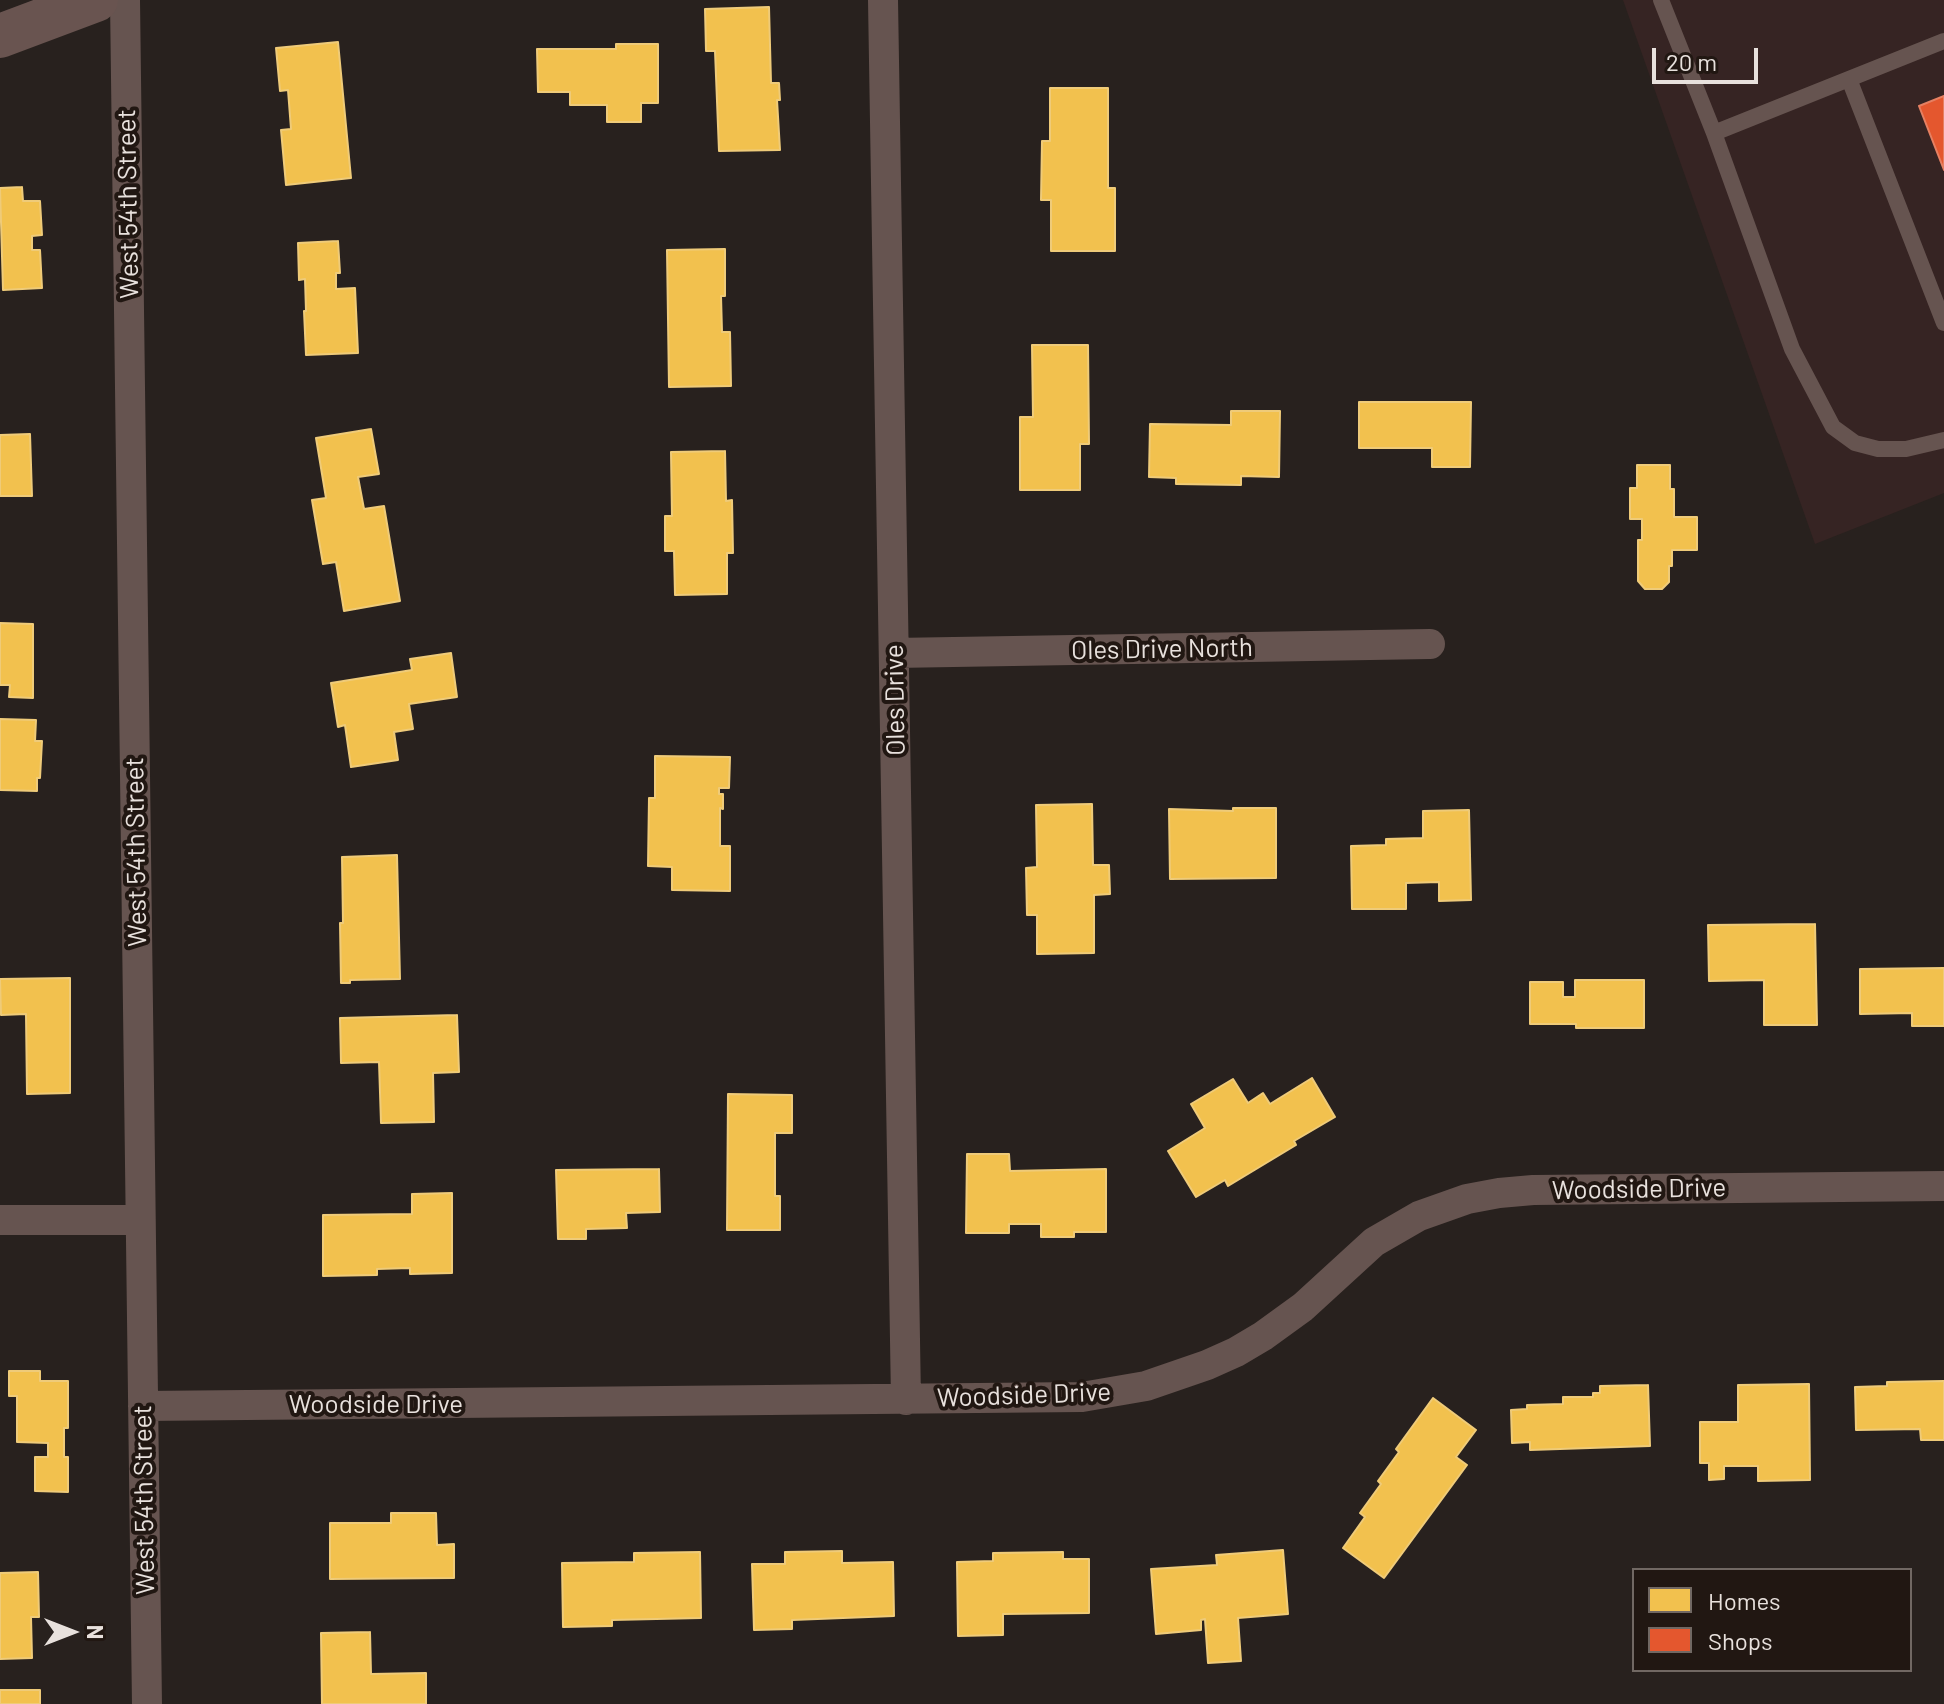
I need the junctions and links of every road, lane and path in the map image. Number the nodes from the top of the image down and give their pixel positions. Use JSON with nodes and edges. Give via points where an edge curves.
{"nodes":[{"id":1,"x":96,"y":0,"type":"edge"},
{"id":2,"x":125,"y":0,"type":"edge"},
{"id":3,"x":883,"y":0,"type":"edge"},
{"id":4,"x":1661,"y":0,"type":"edge"},
{"id":5,"x":0,"y":36,"type":"edge"},
{"id":6,"x":1944,"y":41,"type":"edge"},
{"id":7,"x":1849,"y":79,"type":"junction"},
{"id":8,"x":1714,"y":133,"type":"junction"},
{"id":9,"x":1944,"y":323,"type":"edge"},
{"id":10,"x":1944,"y":440,"type":"edge"},
{"id":11,"x":1430,"y":644,"type":"dead end"},
{"id":12,"x":894,"y":653,"type":"junction"},
{"id":13,"x":1944,"y":1186,"type":"edge"},
{"id":14,"x":0,"y":1220,"type":"edge"},
{"id":15,"x":140,"y":1220,"type":"junction"},
{"id":16,"x":906,"y":1400,"type":"junction"},
{"id":17,"x":143,"y":1406,"type":"junction"},
{"id":18,"x":147,"y":1704,"type":"edge"}],
"edges":[{"from":1,"to":5,"type":"main road"},
{"from":2,"to":15,"type":"street","name":"West 54th Street"},
{"from":3,"to":12,"type":"street","name":"Oles Drive"},
{"from":4,"to":8,"type":"lane"},
{"from":6,"to":7,"type":"lane"},
{"from":7,"to":8,"type":"lane"},
{"from":7,"to":9,"type":"lane"},
{"from":8,"to":10,"type":"lane","via":[[1792,349],[1833,427],[1855,443],[1878,449]]},
{"from":11,"to":12,"type":"street","name":"Oles Drive North"},
{"from":12,"to":16,"type":"street","name":"Oles Drive"},
{"from":13,"to":16,"type":"street","name":"Woodside Drive","via":[[1533,1190],[1483,1196],[1419,1216],[1374,1242],[1289,1317],[1236,1352],[1199,1368],[1146,1386],[1082,1397]]},
{"from":14,"to":15,"type":"street"},
{"from":15,"to":17,"type":"street","name":"West 54th Street"},
{"from":16,"to":17,"type":"street","name":"Woodside Drive"},
{"from":17,"to":18,"type":"street","name":"West 54th Street"}]}
